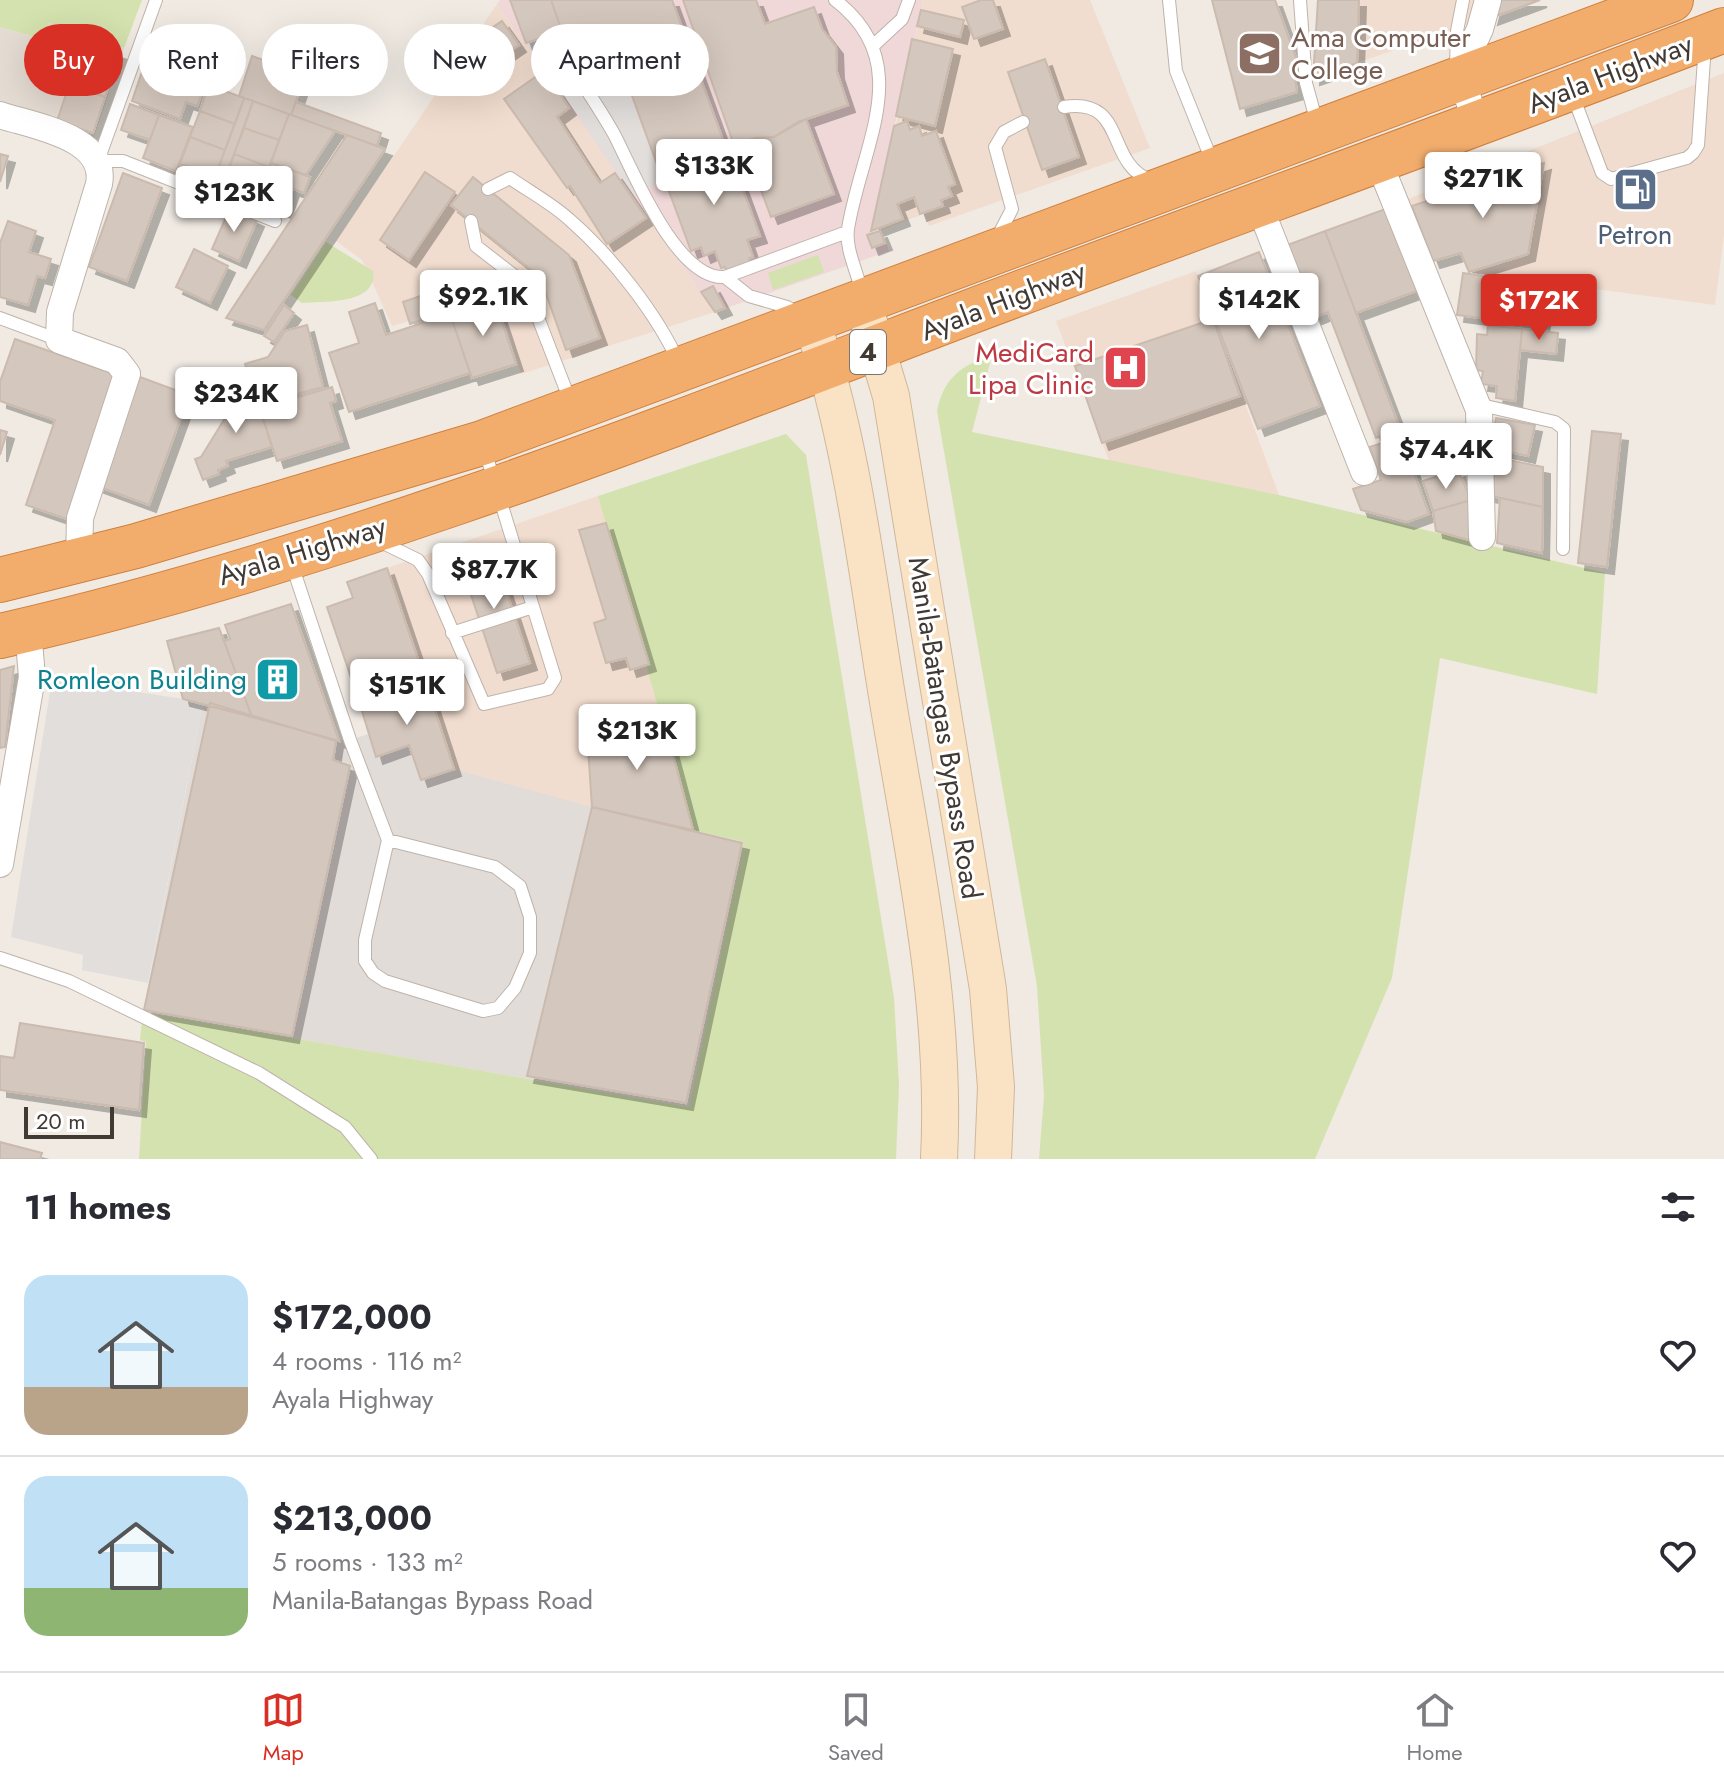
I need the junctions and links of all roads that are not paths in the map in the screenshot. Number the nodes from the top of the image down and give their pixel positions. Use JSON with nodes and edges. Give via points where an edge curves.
{"nodes":[{"id":1,"x":156,"y":0,"type":"edge"},
{"id":2,"x":835,"y":0,"type":"edge"},
{"id":3,"x":909,"y":0,"type":"edge"},
{"id":4,"x":1169,"y":0,"type":"edge"},
{"id":5,"x":1300,"y":0,"type":"edge"},
{"id":6,"x":1463,"y":0,"type":"edge"},
{"id":7,"x":1488,"y":0,"type":"edge"},
{"id":8,"x":1671,"y":0,"type":"edge"},
{"id":9,"x":1715,"y":33,"type":"edge"},
{"id":10,"x":875,"y":44,"type":"junction"},
{"id":11,"x":1460,"y":81,"type":"junction"},
{"id":12,"x":1571,"y":89,"type":"junction"},
{"id":13,"x":591,"y":96,"type":"edge"},
{"id":14,"x":1064,"y":107,"type":"dead end"},
{"id":15,"x":0,"y":115,"type":"edge"},
{"id":16,"x":1023,"y":122,"type":"dead end"},
{"id":17,"x":1476,"y":124,"type":"junction"},
{"id":18,"x":1319,"y":130,"type":"junction"},
{"id":19,"x":1378,"y":160,"type":"junction"},
{"id":20,"x":98,"y":161,"type":"junction"},
{"id":21,"x":1202,"y":173,"type":"junction"},
{"id":22,"x":488,"y":189,"type":"dead end"},
{"id":23,"x":1259,"y":205,"type":"junction"},
{"id":24,"x":275,"y":221,"type":"dead end"},
{"id":25,"x":471,"y":221,"type":"dead end"},
{"id":26,"x":847,"y":232,"type":"junction"},
{"id":27,"x":983,"y":256,"type":"junction"},
{"id":28,"x":725,"y":277,"type":"junction"},
{"id":29,"x":863,"y":302,"type":"junction"},
{"id":30,"x":0,"y":318,"type":"edge"},
{"id":31,"x":812,"y":322,"type":"junction"},
{"id":32,"x":59,"y":340,"type":"junction"},
{"id":33,"x":876,"y":349,"type":"junction"},
{"id":34,"x":827,"y":368,"type":"junction"},
{"id":35,"x":682,"y":369,"type":"junction"},
{"id":36,"x":1477,"y":404,"type":"junction"},
{"id":37,"x":573,"y":409,"type":"junction"},
{"id":38,"x":482,"y":443,"type":"junction"},
{"id":39,"x":1364,"y":472,"type":"dead end"},
{"id":40,"x":495,"y":487,"type":"junction"},
{"id":41,"x":1482,"y":537,"type":"dead end"},
{"id":42,"x":342,"y":539,"type":"junction"},
{"id":43,"x":1563,"y":549,"type":"dead end"},
{"id":44,"x":289,"y":555,"type":"junction"},
{"id":45,"x":79,"y":561,"type":"junction"},
{"id":46,"x":0,"y":580,"type":"edge"},
{"id":47,"x":533,"y":607,"type":"junction"},
{"id":48,"x":14,"y":633,"type":"edge"},
{"id":49,"x":452,"y":633,"type":"junction"},
{"id":50,"x":388,"y":840,"type":"junction"},
{"id":51,"x":0,"y":864,"type":"edge"},
{"id":52,"x":0,"y":958,"type":"edge"},
{"id":53,"x":371,"y":1159,"type":"edge"},
{"id":54,"x":939,"y":1159,"type":"edge"},
{"id":55,"x":993,"y":1159,"type":"edge"}],
"edges":[{"from":1,"to":20,"type":"lane"},
{"from":2,"to":10,"type":"lane","via":[[861,22]]},
{"from":3,"to":10,"type":"lane","via":[[902,19]]},
{"from":4,"to":21,"type":"lane","via":[[1176,71]]},
{"from":5,"to":18,"type":"lane","via":[[1306,83]]},
{"from":6,"to":11,"type":"lane","via":[[1454,54]]},
{"from":7,"to":11,"type":"street"},
{"from":8,"to":11,"type":"highway","name":"Ayala Highway","number":"4"},
{"from":9,"to":12,"type":"highway","name":"Ayala Highway","number":"4"},
{"from":9,"to":12,"type":"lane","via":[[1698,145],[1687,158],[1611,179],[1602,173]]},
{"from":10,"to":26,"type":"lane","via":[[880,89]]},
{"from":11,"to":17,"type":"street"},
{"from":11,"to":18,"type":"highway","name":"Ayala Highway","number":"4"},
{"from":12,"to":17,"type":"highway","name":"Ayala Highway","number":"4"},
{"from":13,"to":28,"type":"lane","via":[[665,229],[697,266]]},
{"from":14,"to":21,"type":"lane","via":[[1091,107],[1104,117],[1126,163],[1138,175],[1150,180]]},
{"from":15,"to":20,"type":"street","via":[[76,141]]},
{"from":16,"to":27,"type":"lane","via":[[996,142],[996,161],[1012,209],[1004,230]]},
{"from":17,"to":19,"type":"highway","name":"Ayala Highway","number":"4"},
{"from":18,"to":21,"type":"highway","name":"Ayala Highway","number":"4"},
{"from":19,"to":23,"type":"highway","name":"Ayala Highway","number":"4"},
{"from":19,"to":36,"type":"street"},
{"from":20,"to":24,"type":"lane","via":[[123,161]]},
{"from":20,"to":32,"type":"street","via":[[99,184],[60,312]]},
{"from":21,"to":27,"type":"highway","name":"Ayala Highway","number":"4"},
{"from":22,"to":35,"type":"lane","via":[[510,178],[570,219],[657,322]]},
{"from":23,"to":33,"type":"highway","name":"Ayala Highway","number":"4"},
{"from":23,"to":39,"type":"street"},
{"from":25,"to":37,"type":"lane","via":[[476,246],[525,284]]},
{"from":26,"to":28,"type":"lane"},
{"from":26,"to":29,"type":"lane"},
{"from":27,"to":29,"type":"highway","name":"Ayala Highway","number":"4"},
{"from":28,"to":31,"type":"lane","via":[[749,296],[787,307]]},
{"from":29,"to":31,"type":"highway","name":"Ayala Highway","number":"4"},
{"from":29,"to":33,"type":"main road","name":"Manila-Batangas Bypass Road"},
{"from":30,"to":32,"type":"lane"},
{"from":31,"to":34,"type":"main road","name":"Manila-Batangas Bypass Road"},
{"from":31,"to":35,"type":"highway","name":"Ayala Highway","number":"4"},
{"from":32,"to":45,"type":"street","via":[[117,361],[127,374],[80,518]]},
{"from":33,"to":34,"type":"highway","name":"Ayala Highway","number":"4"},
{"from":33,"to":55,"type":"main road","name":"Manila-Batangas Bypass Road","via":[[891,396],[988,989],[996,1087]]},
{"from":34,"to":40,"type":"highway","name":"Ayala Highway","number":"4"},
{"from":34,"to":54,"type":"main road","name":"Manila-Batangas Bypass Road","via":[[843,431],[936,994],[942,1091]]},
{"from":35,"to":37,"type":"highway","name":"Ayala Highway","number":"4"},
{"from":36,"to":41,"type":"street"},
{"from":36,"to":43,"type":"lane","via":[[1555,422],[1564,429]]},
{"from":37,"to":38,"type":"highway","name":"Ayala Highway","number":"4"},
{"from":38,"to":40,"type":"lane"},
{"from":38,"to":45,"type":"highway","name":"Ayala Highway","number":"4"},
{"from":40,"to":42,"type":"highway","name":"Ayala Highway","number":"4"},
{"from":40,"to":47,"type":"lane"},
{"from":42,"to":44,"type":"highway","name":"Ayala Highway","number":"4"},
{"from":42,"to":49,"type":"lane","via":[[379,542],[418,560]]},
{"from":44,"to":48,"type":"highway","name":"Ayala Highway","number":"4"},
{"from":44,"to":50,"type":"lane"},
{"from":45,"to":46,"type":"highway","name":"Ayala Highway","number":"4"},
{"from":47,"to":49,"type":"lane"},
{"from":47,"to":49,"type":"lane","via":[[555,678],[548,689],[484,704]]},
{"from":48,"to":51,"type":"street","via":[[32,662]]},
{"from":50,"to":50,"type":"lane","via":[[495,867],[520,886],[530,917],[530,953],[515,988],[498,1008],[483,1011],[385,981],[365,961]]},
{"from":52,"to":53,"type":"lane","via":[[69,981],[259,1073],[345,1127]]}]}
